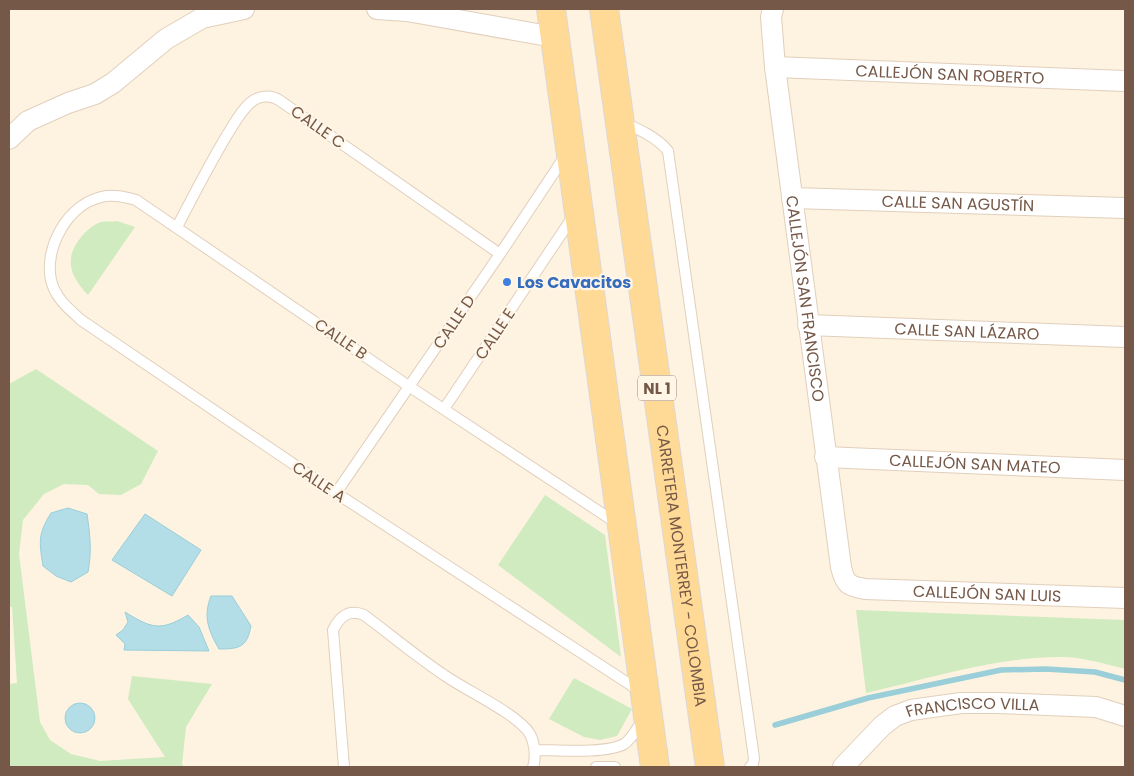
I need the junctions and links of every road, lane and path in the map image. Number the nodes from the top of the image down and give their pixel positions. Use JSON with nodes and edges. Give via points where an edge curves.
{"nodes":[{"id":1,"x":244,"y":9,"type":"edge"},
{"id":2,"x":378,"y":9,"type":"edge"},
{"id":3,"x":551,"y":9,"type":"edge"},
{"id":4,"x":604,"y":9,"type":"edge"},
{"id":5,"x":772,"y":9,"type":"edge"},
{"id":6,"x":554,"y":37,"type":"junction"},
{"id":7,"x":775,"y":67,"type":"junction"},
{"id":8,"x":1125,"y":80,"type":"edge"},
{"id":9,"x":620,"y":121,"type":"junction"},
{"id":10,"x":9,"y":138,"type":"edge"},
{"id":11,"x":570,"y":148,"type":"junction"},
{"id":12,"x":792,"y":198,"type":"junction"},
{"id":13,"x":1125,"y":208,"type":"edge"},
{"id":14,"x":578,"y":209,"type":"junction"},
{"id":15,"x":177,"y":227,"type":"junction"},
{"id":16,"x":60,"y":232,"type":"joint"},
{"id":17,"x":500,"y":254,"type":"junction"},
{"id":18,"x":808,"y":325,"type":"junction"},
{"id":19,"x":1125,"y":337,"type":"edge"},
{"id":20,"x":410,"y":387,"type":"junction"},
{"id":21,"x":444,"y":409,"type":"junction"},
{"id":22,"x":825,"y":457,"type":"junction"},
{"id":23,"x":1125,"y":470,"type":"edge"},
{"id":24,"x":336,"y":493,"type":"junction"},
{"id":25,"x":622,"y":527,"type":"junction"},
{"id":26,"x":851,"y":586,"type":"joint"},
{"id":27,"x":1125,"y":598,"type":"edge"},
{"id":28,"x":646,"y":704,"type":"junction"},
{"id":29,"x":1125,"y":716,"type":"edge"},
{"id":30,"x":535,"y":750,"type":"junction"},
{"id":31,"x":344,"y":767,"type":"edge"},
{"id":32,"x":533,"y":767,"type":"edge"},
{"id":33,"x":596,"y":767,"type":"edge"},
{"id":34,"x":615,"y":767,"type":"edge"},
{"id":35,"x":655,"y":767,"type":"edge"},
{"id":36,"x":710,"y":767,"type":"edge"},
{"id":37,"x":750,"y":767,"type":"edge"},
{"id":38,"x":843,"y":767,"type":"edge"}],
"edges":[{"from":1,"to":10,"type":"street","via":[[202,18],[166,39],[101,91],[28,121]]},
{"from":2,"to":6,"type":"street"},
{"from":3,"to":6,"type":"main road"},
{"from":4,"to":9,"type":"main road","name":"CARRETERA MONTERREY - COLOMBIA","number":"NL 1"},
{"from":5,"to":7,"type":"street","name":"CALLEJÓN SAN FRANCISCO"},
{"from":6,"to":11,"type":"main road"},
{"from":7,"to":8,"type":"street","name":"CALLEJÓN SAN ROBERTO"},
{"from":7,"to":12,"type":"street","name":"CALLEJÓN SAN FRANCISCO"},
{"from":9,"to":36,"type":"main road","name":"CARRETERA MONTERREY - COLOMBIA","number":"NL 1"},
{"from":9,"to":37,"type":"lane","via":[[650,136],[668,151],[754,758]]},
{"from":11,"to":14,"type":"main road"},
{"from":11,"to":17,"type":"lane","name":"CALLE D"},
{"from":12,"to":13,"type":"street","name":"CALLE SAN AGUSTÍN"},
{"from":12,"to":18,"type":"street","name":"CALLEJÓN SAN FRANCISCO"},
{"from":14,"to":21,"type":"lane","name":"CALLE E"},
{"from":14,"to":25,"type":"main road"},
{"from":15,"to":16,"type":"lane","name":"CALLE B","via":[[136,200],[120,196],[101,197],[88,203],[76,211]]},
{"from":15,"to":17,"type":"lane","name":"CALLE C","via":[[238,116],[251,102],[268,96],[279,100]]},
{"from":15,"to":20,"type":"lane","name":"CALLE B"},
{"from":16,"to":24,"type":"lane","name":"CALLE A","via":[[51,259],[51,280],[62,302],[81,320]]},
{"from":17,"to":20,"type":"lane","name":"CALLE D"},
{"from":18,"to":19,"type":"street","name":"CALLE SAN LÁZARO"},
{"from":18,"to":22,"type":"street","name":"CALLEJÓN SAN FRANCISCO"},
{"from":20,"to":21,"type":"lane","name":"CALLE B"},
{"from":20,"to":24,"type":"lane","name":"CALLE D"},
{"from":21,"to":25,"type":"lane","name":"CALLE B"},
{"from":22,"to":23,"type":"street","name":"CALLEJÓN SAN MATEO"},
{"from":22,"to":26,"type":"street","name":"CALLEJÓN SAN FRANCISCO","via":[[841,568]]},
{"from":24,"to":28,"type":"lane","name":"CALLE A"},
{"from":25,"to":28,"type":"main road"},
{"from":26,"to":27,"type":"street","name":"CALLEJÓN SAN LUIS"},
{"from":28,"to":30,"type":"lane","via":[[629,740],[618,747]]},
{"from":28,"to":35,"type":"main road"},
{"from":29,"to":38,"type":"street","name":"FRANCISCO VILLA","via":[[1096,707],[999,703],[961,703],[911,710],[882,726]]},
{"from":30,"to":31,"type":"lane","via":[[530,734],[518,720],[444,675],[357,612],[342,617],[333,630]]},
{"from":30,"to":32,"type":"lane"},
{"from":33,"to":34,"type":"lane"}]}
